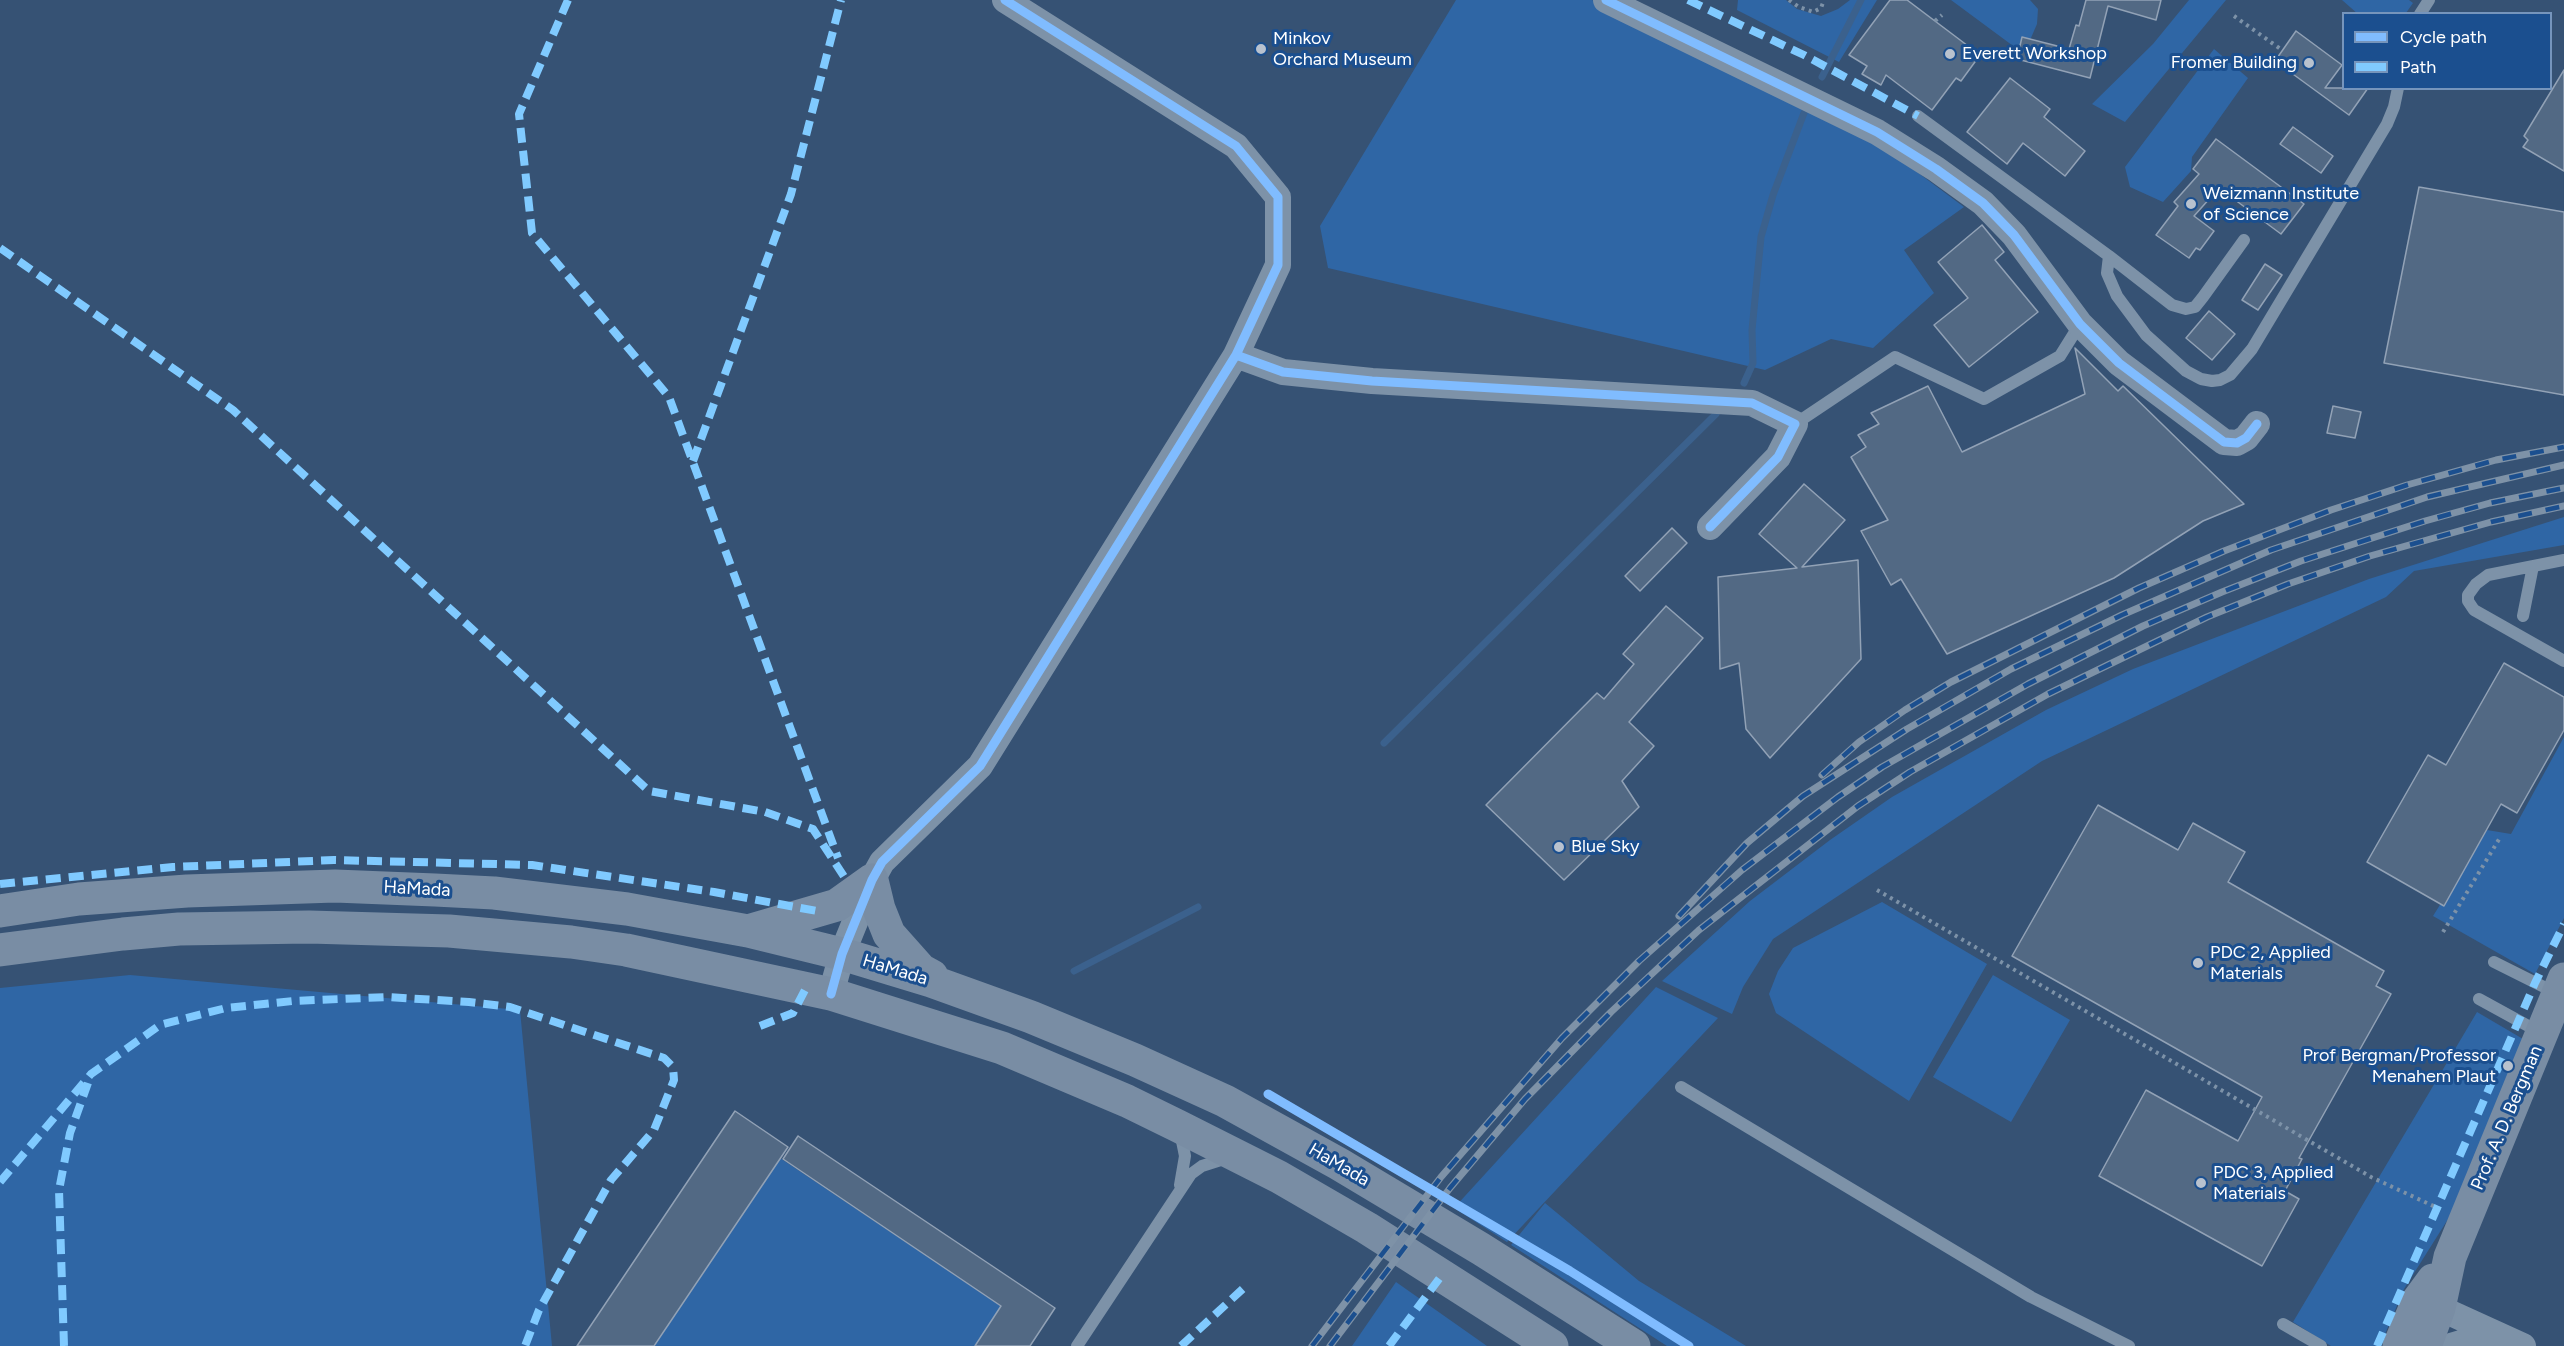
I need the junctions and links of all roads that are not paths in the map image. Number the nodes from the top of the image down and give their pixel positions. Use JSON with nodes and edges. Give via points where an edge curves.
{"nodes":[{"id":1,"x":1005,"y":0,"type":"edge"},
{"id":2,"x":1606,"y":0,"type":"edge"},
{"id":3,"x":2398,"y":90,"type":"edge"},
{"id":4,"x":1918,"y":116,"type":"dead end"},
{"id":5,"x":2244,"y":240,"type":"dead end"},
{"id":6,"x":2109,"y":256,"type":"junction"},
{"id":7,"x":2080,"y":324,"type":"junction"},
{"id":8,"x":1236,"y":356,"type":"junction"},
{"id":9,"x":1795,"y":424,"type":"junction"},
{"id":10,"x":2257,"y":424,"type":"dead end"},
{"id":11,"x":1710,"y":527,"type":"dead end"},
{"id":12,"x":2564,"y":560,"type":"edge"},
{"id":13,"x":2533,"y":566,"type":"junction"},
{"id":14,"x":2523,"y":616,"type":"dead end"},
{"id":15,"x":2564,"y":661,"type":"edge"},
{"id":16,"x":872,"y":879,"type":"junction"},
{"id":17,"x":0,"y":911,"type":"edge"},
{"id":18,"x":748,"y":931,"type":"junction"},
{"id":19,"x":0,"y":950,"type":"edge"},
{"id":20,"x":842,"y":954,"type":"junction"},
{"id":21,"x":2494,"y":962,"type":"dead end"},
{"id":22,"x":2561,"y":986,"type":"edge"},
{"id":23,"x":831,"y":994,"type":"junction"},
{"id":24,"x":977,"y":998,"type":"junction"},
{"id":25,"x":2479,"y":999,"type":"dead end"},
{"id":26,"x":2542,"y":1034,"type":"junction"},
{"id":27,"x":1681,"y":1087,"type":"dead end"},
{"id":28,"x":1178,"y":1125,"type":"junction"},
{"id":29,"x":1237,"y":1155,"type":"junction"},
{"id":30,"x":1179,"y":1189,"type":"junction"},
{"id":31,"x":2429,"y":1303,"type":"junction"},
{"id":32,"x":2283,"y":1324,"type":"dead end"},
{"id":33,"x":2511,"y":1341,"type":"edge"},
{"id":34,"x":1077,"y":1346,"type":"edge"},
{"id":35,"x":1552,"y":1346,"type":"edge"},
{"id":36,"x":1634,"y":1346,"type":"edge"},
{"id":37,"x":2129,"y":1346,"type":"edge"},
{"id":38,"x":2321,"y":1346,"type":"edge"},
{"id":39,"x":2399,"y":1346,"type":"edge"},
{"id":40,"x":2425,"y":1346,"type":"edge"},
{"id":41,"x":2451,"y":1346,"type":"edge"}],
"edges":[{"from":1,"to":8,"type":"street","via":[[1236,146],[1278,197],[1278,265]]},
{"from":2,"to":7,"type":"street","via":[[1867,127],[1936,169],[1983,203],[2014,235]]},
{"from":3,"to":6,"type":"lane","via":[[2387,124],[2252,349],[2230,375],[2220,380],[2201,379],[2166,355],[2117,296],[2107,273]]},
{"from":4,"to":6,"type":"lane"},
{"from":5,"to":6,"type":"lane","via":[[2195,307],[2186,309],[2172,305]]},
{"from":7,"to":9,"type":"lane","via":[[2060,356],[1984,399],[1895,357]]},
{"from":7,"to":10,"type":"street","via":[[2119,363],[2224,442],[2237,443]]},
{"from":8,"to":9,"type":"street","via":[[1283,372],[1372,381],[1752,403]]},
{"from":8,"to":16,"type":"street","via":[[980,766],[882,862]]},
{"from":9,"to":11,"type":"street","via":[[1778,457]]},
{"from":12,"to":13,"type":"lane"},
{"from":13,"to":14,"type":"lane"},
{"from":13,"to":15,"type":"lane","via":[[2481,579],[2468,595],[2468,601],[2474,610]]},
{"from":16,"to":18,"type":"main road","via":[[837,905]]},
{"from":16,"to":20,"type":"street"},
{"from":16,"to":24,"type":"main road","via":[[879,909],[899,947],[921,970]]},
{"from":17,"to":18,"type":"main road","name":"HaMada","via":[[107,896],[335,886],[538,898]]},
{"from":18,"to":20,"type":"main road","name":"HaMada"},
{"from":19,"to":23,"type":"main road","via":[[179,929],[449,931],[626,950]]},
{"from":20,"to":23,"type":"street"},
{"from":20,"to":24,"type":"main road","name":"HaMada"},
{"from":21,"to":22,"type":"lane"},
{"from":22,"to":26,"type":"main road","name":"Prof. A. D. Bergman"},
{"from":23,"to":28,"type":"main road","via":[[1002,1048]]},
{"from":24,"to":36,"type":"main road","name":"HaMada","via":[[1135,1060],[1225,1101],[1481,1249]]},
{"from":25,"to":26,"type":"lane"},
{"from":26,"to":31,"type":"main road","name":"Prof. A. D. Bergman"},
{"from":27,"to":37,"type":"lane","via":[[2031,1297]]},
{"from":28,"to":29,"type":"main road"},
{"from":28,"to":30,"type":"lane","via":[[1185,1156]]},
{"from":29,"to":30,"type":"lane","via":[[1202,1166]]},
{"from":29,"to":35,"type":"main road","via":[[1367,1228]]},
{"from":30,"to":34,"type":"lane"},
{"from":31,"to":33,"type":"street"},
{"from":31,"to":39,"type":"main road","name":"Prof. A. D. Bergman"},
{"from":31,"to":40,"type":"main road","name":"Prof. A. D. Bergman"},
{"from":32,"to":38,"type":"lane"},
{"from":33,"to":41,"type":"street","via":[[2471,1340]]}]}
